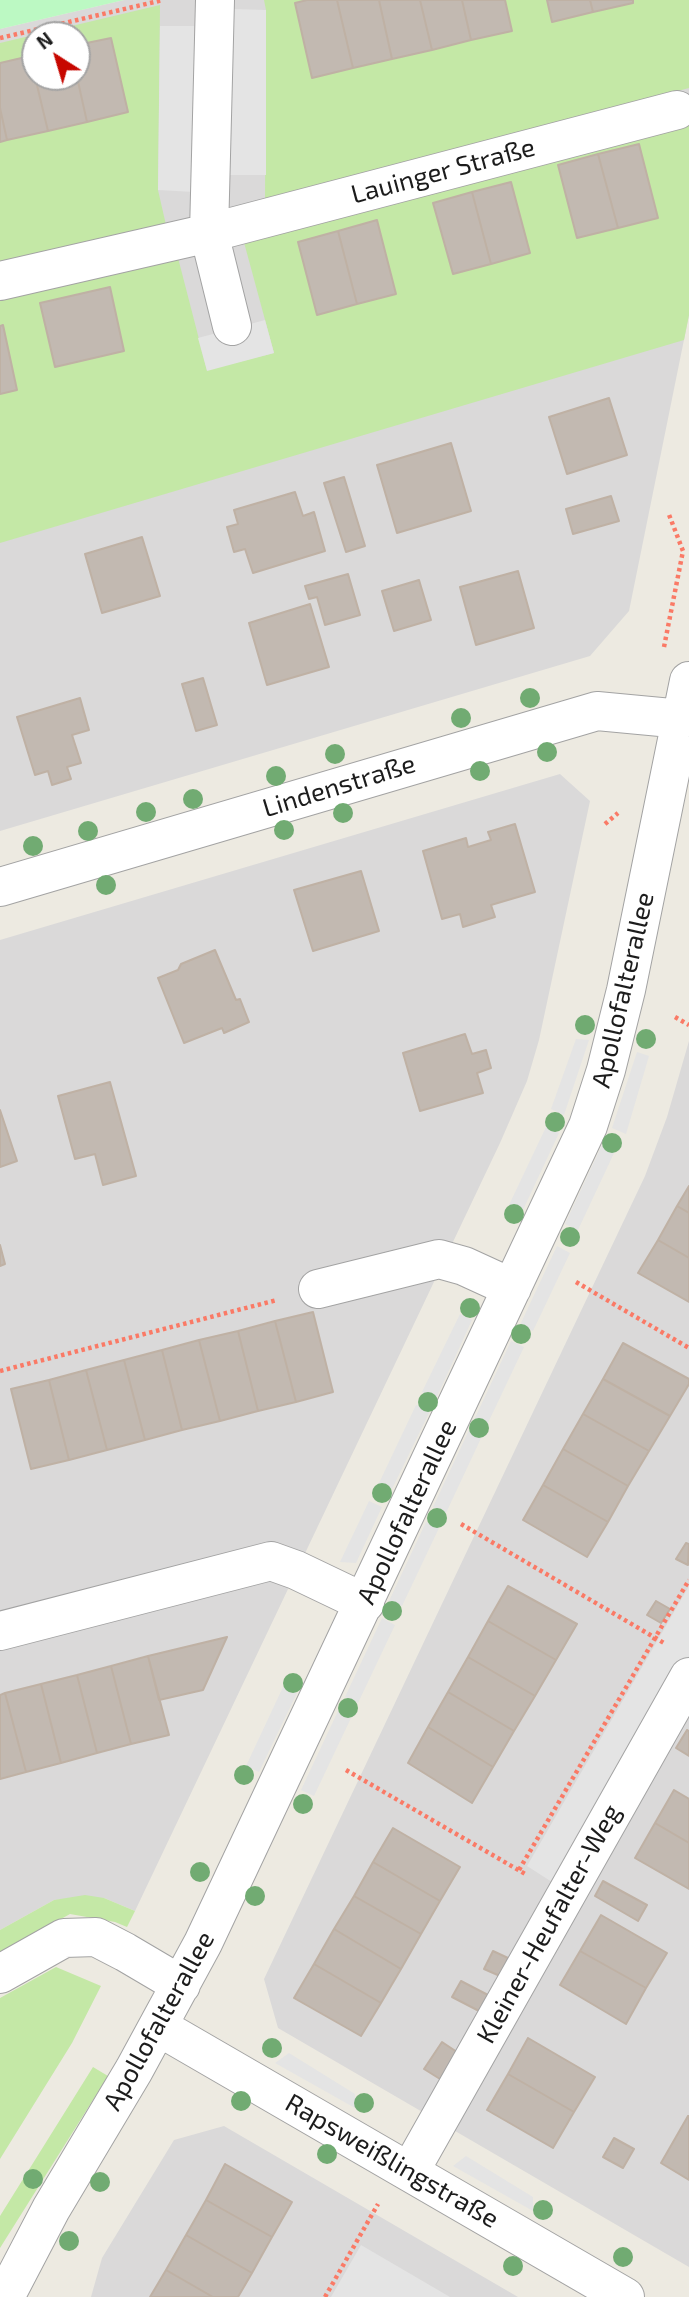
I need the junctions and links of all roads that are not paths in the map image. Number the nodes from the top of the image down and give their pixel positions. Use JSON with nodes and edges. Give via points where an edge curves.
{"nodes":[{"id":1,"x":215,"y":0,"type":"edge"},
{"id":2,"x":677,"y":110,"type":"dead end"},
{"id":3,"x":209,"y":233,"type":"junction"},
{"id":4,"x":0,"y":281,"type":"edge"},
{"id":5,"x":232,"y":326,"type":"dead end"},
{"id":6,"x":689,"y":681,"type":"edge"},
{"id":7,"x":682,"y":719,"type":"junction"},
{"id":8,"x":0,"y":887,"type":"edge"},
{"id":9,"x":512,"y":1288,"type":"junction"},
{"id":10,"x":304,"y":1293,"type":"road end"},
{"id":11,"x":365,"y":1604,"type":"junction"},
{"id":12,"x":0,"y":1631,"type":"edge"},
{"id":13,"x":689,"y":1677,"type":"edge"},
{"id":14,"x":0,"y":1975,"type":"edge"},
{"id":15,"x":180,"y":1985,"type":"junction"},
{"id":16,"x":159,"y":2027,"type":"junction"},
{"id":17,"x":410,"y":2171,"type":"junction"},
{"id":18,"x":5,"y":2297,"type":"edge"},
{"id":19,"x":625,"y":2297,"type":"edge"}],
"edges":[{"from":1,"to":3,"type":"street"},
{"from":2,"to":3,"type":"street","name":"Lauinger Straße"},
{"from":3,"to":4,"type":"street","name":"Lauinger Straße"},
{"from":3,"to":5,"type":"street"},
{"from":6,"to":7,"type":"street","name":"Apollofalterallee"},
{"from":7,"to":8,"type":"street","name":"Lindenstraße","via":[[597,710]]},
{"from":7,"to":9,"type":"street","name":"Apollofalterallee","via":[[607,1070],[588,1126]]},
{"from":9,"to":10,"type":"street","via":[[439,1259]]},
{"from":9,"to":11,"type":"street","name":"Apollofalterallee"},
{"from":11,"to":12,"type":"street","via":[[271,1561]]},
{"from":11,"to":15,"type":"street","name":"Apollofalterallee"},
{"from":13,"to":17,"type":"street","name":"Kleiner-Heufalter-Weg"},
{"from":14,"to":15,"type":"street","via":[[64,1938],[96,1937]]},
{"from":15,"to":16,"type":"street","name":"Apollofalterallee"},
{"from":16,"to":17,"type":"street","name":"Rapsweißlingstraße"},
{"from":16,"to":18,"type":"street","name":"Apollofalterallee","via":[[51,2209]]},
{"from":17,"to":19,"type":"street","name":"Rapsweißlingstraße"}]}
